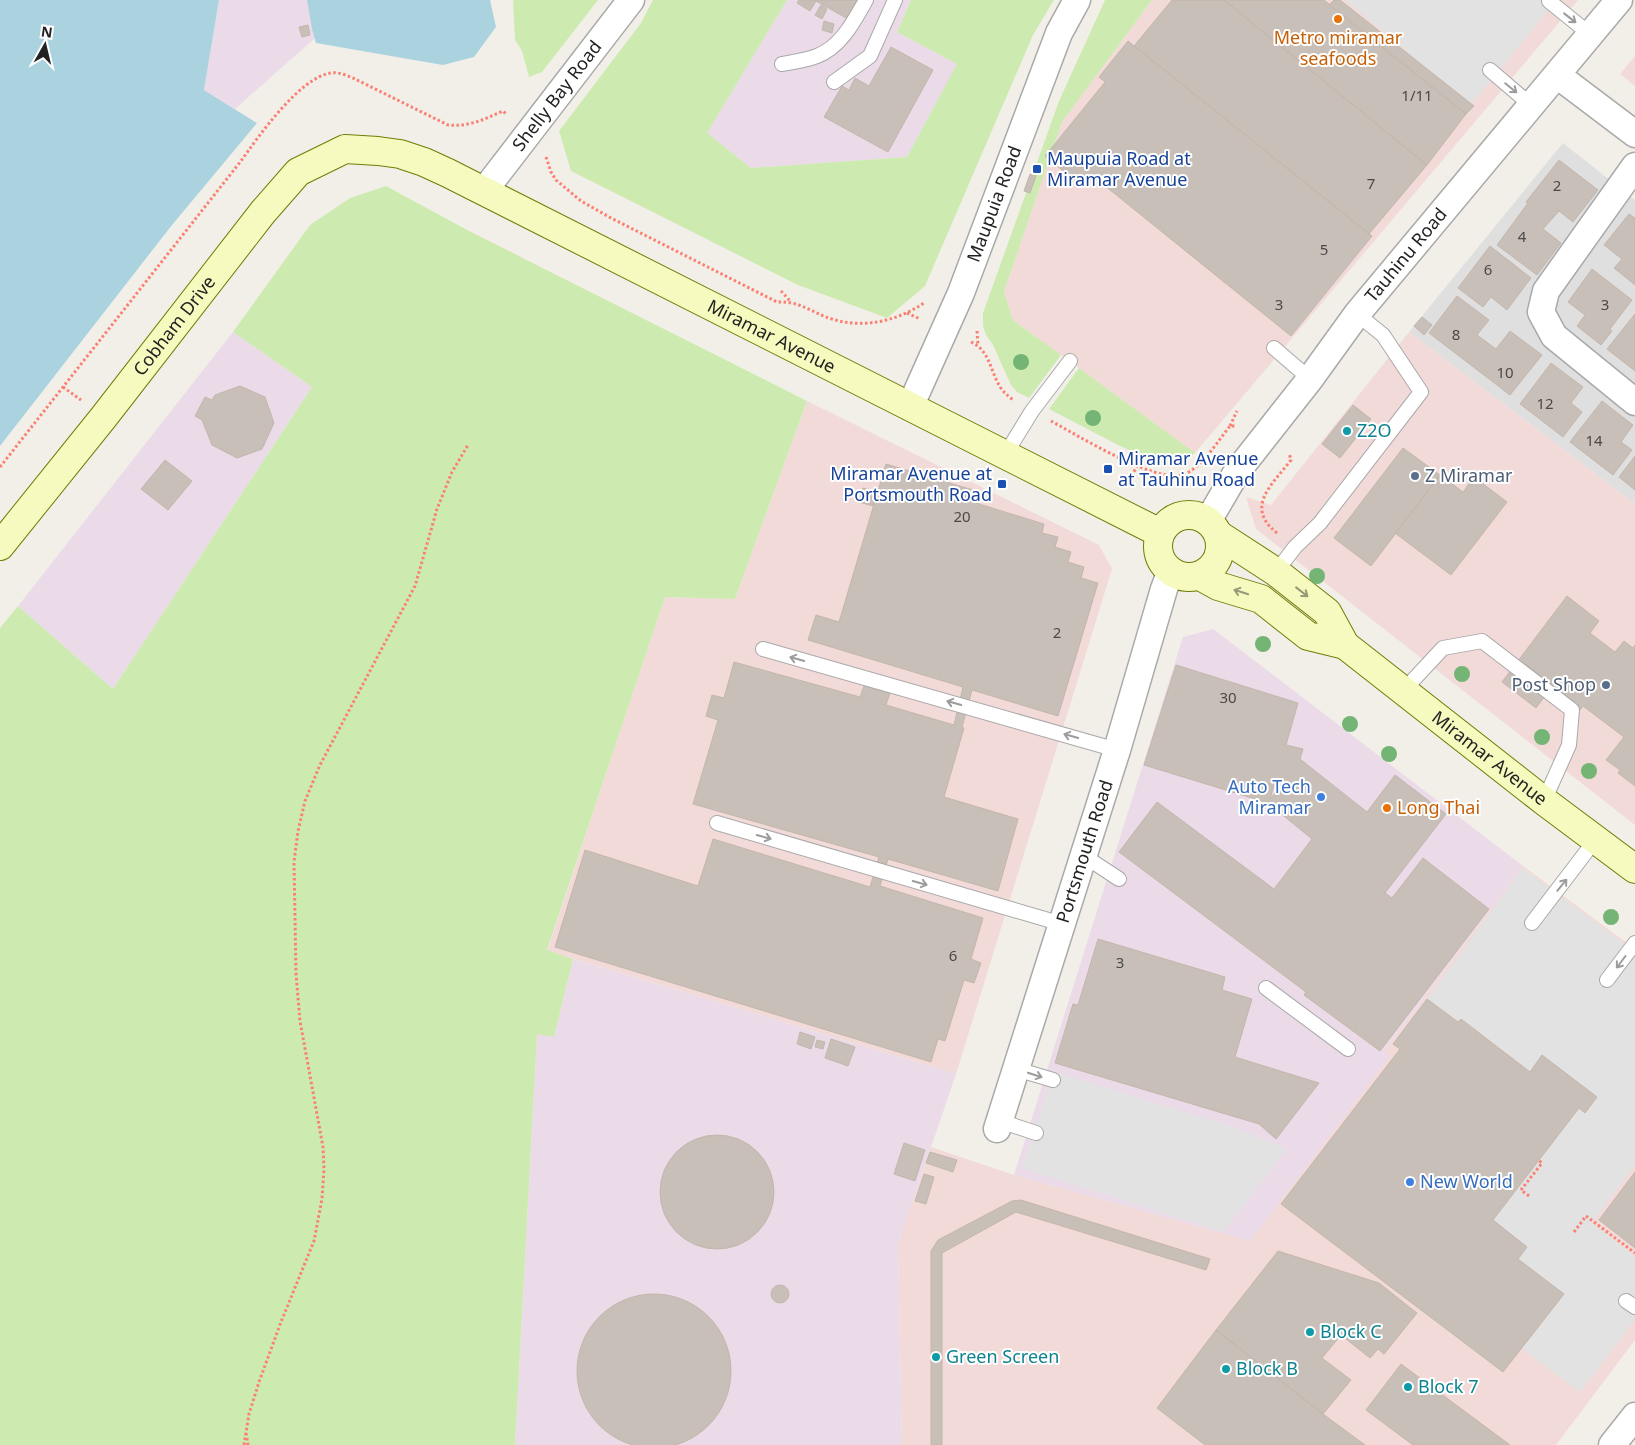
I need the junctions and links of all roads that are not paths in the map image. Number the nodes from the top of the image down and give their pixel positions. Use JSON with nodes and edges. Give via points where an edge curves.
{"nodes":[{"id":1,"x":631,"y":0,"type":"edge"},
{"id":2,"x":866,"y":0,"type":"edge"},
{"id":3,"x":895,"y":0,"type":"edge"},
{"id":4,"x":1077,"y":0,"type":"edge"},
{"id":5,"x":1619,"y":0,"type":"edge"},
{"id":6,"x":1549,"y":1,"type":"dead end"},
{"id":7,"x":1591,"y":35,"type":"junction"},
{"id":8,"x":782,"y":64,"type":"dead end"},
{"id":9,"x":1490,"y":70,"type":"dead end"},
{"id":10,"x":1557,"y":75,"type":"junction"},
{"id":11,"x":834,"y":82,"type":"dead end"},
{"id":12,"x":1532,"y":106,"type":"junction"},
{"id":13,"x":1635,"y":134,"type":"edge"},
{"id":14,"x":378,"y":151,"type":"joint"},
{"id":15,"x":1635,"y":166,"type":"edge"},
{"id":16,"x":484,"y":191,"type":"junction"},
{"id":17,"x":1357,"y":314,"type":"junction"},
{"id":18,"x":1274,"y":348,"type":"dead end"},
{"id":19,"x":1070,"y":361,"type":"dead end"},
{"id":20,"x":1310,"y":379,"type":"junction"},
{"id":21,"x":1635,"y":402,"type":"edge"},
{"id":22,"x":910,"y":407,"type":"junction"},
{"id":23,"x":1005,"y":455,"type":"junction"},
{"id":24,"x":1213,"y":528,"type":"junction"},
{"id":25,"x":1160,"y":533,"type":"junction"},
{"id":26,"x":0,"y":546,"type":"edge"},
{"id":27,"x":1276,"y":572,"type":"junction"},
{"id":28,"x":1170,"y":573,"type":"junction"},
{"id":29,"x":1200,"y":576,"type":"junction"},
{"id":30,"x":1345,"y":644,"type":"junction"},
{"id":31,"x":763,"y":649,"type":"dead end"},
{"id":32,"x":1403,"y":691,"type":"junction"},
{"id":33,"x":1118,"y":750,"type":"junction"},
{"id":34,"x":1544,"y":801,"type":"junction"},
{"id":35,"x":717,"y":823,"type":"dead end"},
{"id":36,"x":1596,"y":839,"type":"junction"},
{"id":37,"x":1084,"y":856,"type":"junction"},
{"id":38,"x":1634,"y":866,"type":"edge"},
{"id":39,"x":1119,"y":879,"type":"dead end"},
{"id":40,"x":1532,"y":923,"type":"dead end"},
{"id":41,"x":1062,"y":924,"type":"junction"},
{"id":42,"x":1635,"y":943,"type":"edge"},
{"id":43,"x":1607,"y":980,"type":"dead end"},
{"id":44,"x":1266,"y":988,"type":"dead end"},
{"id":45,"x":1348,"y":1049,"type":"dead end"},
{"id":46,"x":1016,"y":1069,"type":"junction"},
{"id":47,"x":1053,"y":1080,"type":"dead end"},
{"id":48,"x":998,"y":1125,"type":"joint"},
{"id":49,"x":1036,"y":1133,"type":"dead end"},
{"id":50,"x":1635,"y":1416,"type":"edge"},
{"id":51,"x":1612,"y":1445,"type":"edge"}],
"edges":[{"from":1,"to":16,"type":"street","name":"Shelly Bay Road"},
{"from":2,"to":8,"type":"lane","via":[[837,43],[818,56]]},
{"from":3,"to":11,"type":"lane","via":[[870,56]]},
{"from":4,"to":22,"type":"street","name":"Maupuia Road","via":[[1059,33],[961,292]]},
{"from":5,"to":7,"type":"street","name":"Tauhinu Road"},
{"from":6,"to":7,"type":"lane","one_way":true},
{"from":7,"to":10,"type":"street","name":"Tauhinu Road"},
{"from":9,"to":12,"type":"lane","one_way":true},
{"from":10,"to":12,"type":"street","name":"Tauhinu Road"},
{"from":10,"to":13,"type":"street"},
{"from":12,"to":17,"type":"street","name":"Tauhinu Road"},
{"from":14,"to":16,"type":"main road","name":"Miramar Avenue","via":[[424,162]]},
{"from":14,"to":26,"type":"main road","name":"Cobham Drive","via":[[345,149],[298,172]]},
{"from":15,"to":21,"type":"street","via":[[1546,291],[1541,312],[1554,336]]},
{"from":16,"to":22,"type":"main road","name":"Miramar Avenue"},
{"from":17,"to":20,"type":"street","name":"Tauhinu Road"},
{"from":17,"to":27,"type":"lane","via":[[1383,335],[1421,392],[1320,523],[1295,547]]},
{"from":18,"to":20,"type":"lane"},
{"from":19,"to":23,"type":"lane","via":[[1032,411]]},
{"from":20,"to":24,"type":"street","name":"Tauhinu Road","via":[[1236,473]]},
{"from":22,"to":23,"type":"main road","name":"Miramar Avenue"},
{"from":23,"to":25,"type":"main road","name":"Miramar Avenue"},
{"from":24,"to":25,"type":"main road","via":[[1190,514],[1170,520]]},
{"from":24,"to":27,"type":"main road","name":"Miramar Avenue"},
{"from":24,"to":29,"type":"main road","via":[[1220,548],[1218,559],[1210,570]]},
{"from":25,"to":28,"type":"main road","via":[[1157,548]]},
{"from":27,"to":30,"type":"main road","name":"Miramar Avenue","one_way":true,"via":[[1328,612]]},
{"from":28,"to":29,"type":"main road","via":[[1186,578]]},
{"from":28,"to":33,"type":"street","name":"Portsmouth Road"},
{"from":30,"to":29,"type":"main road","name":"Miramar Avenue","one_way":true,"via":[[1308,636],[1261,599],[1218,586]]},
{"from":30,"to":32,"type":"main road","name":"Miramar Avenue"},
{"from":33,"to":31,"type":"lane","one_way":true},
{"from":32,"to":34,"type":"main road","name":"Miramar Avenue"},
{"from":32,"to":34,"type":"lane","via":[[1443,648],[1482,641],[1572,710],[1570,745]]},
{"from":33,"to":37,"type":"street","name":"Portsmouth Road"},
{"from":34,"to":36,"type":"main road","name":"Miramar Avenue"},
{"from":35,"to":41,"type":"lane","one_way":true},
{"from":36,"to":38,"type":"main road","name":"Miramar Avenue"},
{"from":40,"to":36,"type":"lane","one_way":true},
{"from":37,"to":39,"type":"lane"},
{"from":37,"to":41,"type":"street","name":"Portsmouth Road"},
{"from":41,"to":46,"type":"street","name":"Portsmouth Road"},
{"from":42,"to":43,"type":"lane","one_way":true},
{"from":44,"to":45,"type":"lane"},
{"from":46,"to":47,"type":"lane","one_way":true},
{"from":46,"to":48,"type":"street","name":"Portsmouth Road"},
{"from":48,"to":49,"type":"lane"},
{"from":50,"to":51,"type":"street"}]}
